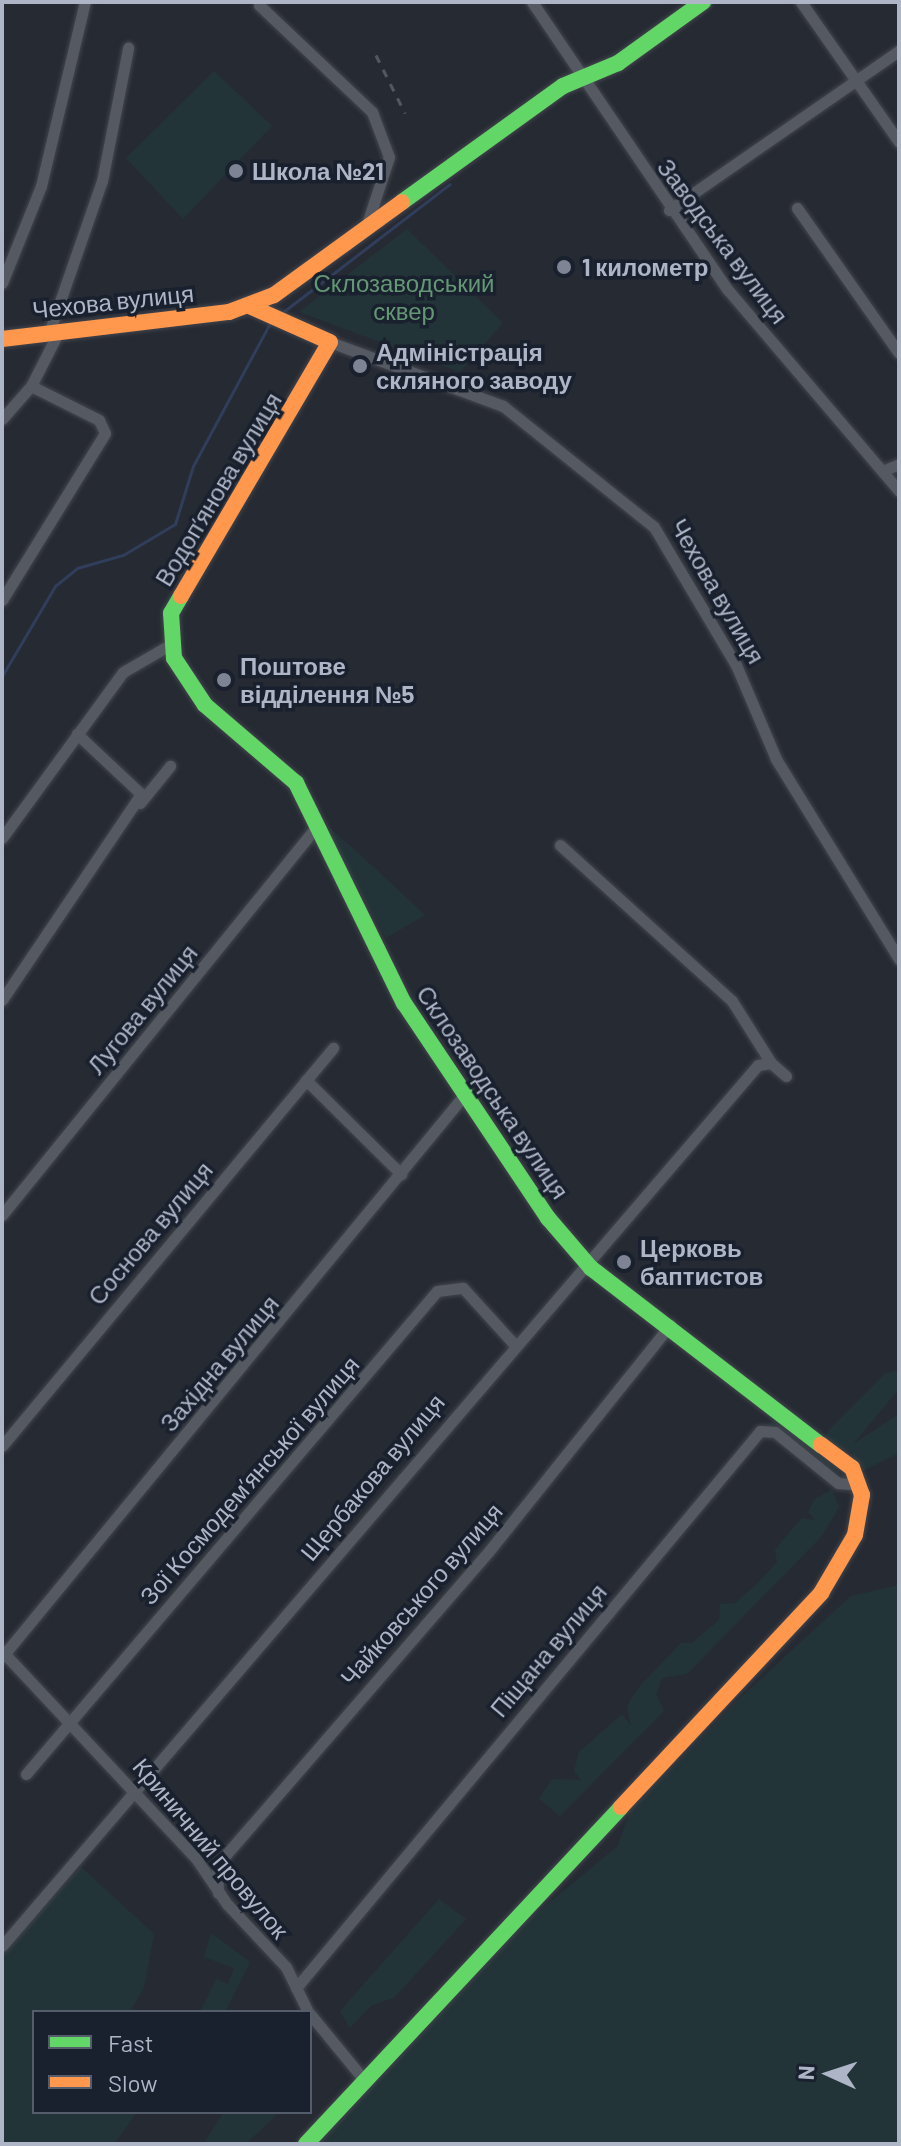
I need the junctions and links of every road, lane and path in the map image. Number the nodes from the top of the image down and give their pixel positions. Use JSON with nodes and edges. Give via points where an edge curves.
{"nodes":[{"id":1,"x":85,"y":2,"type":"edge"},
{"id":2,"x":532,"y":2,"type":"edge"},
{"id":3,"x":703,"y":2,"type":"edge"},
{"id":4,"x":801,"y":2,"type":"edge"},
{"id":5,"x":259,"y":5,"type":"dead end"},
{"id":6,"x":128,"y":48,"type":"dead end"},
{"id":7,"x":899,"y":51,"type":"edge"},
{"id":8,"x":580,"y":79,"type":"junction"},
{"id":9,"x":855,"y":81,"type":"junction"},
{"id":10,"x":899,"y":142,"type":"edge"},
{"id":11,"x":797,"y":208,"type":"dead end"},
{"id":12,"x":669,"y":210,"type":"junction"},
{"id":13,"x":366,"y":227,"type":"junction"},
{"id":14,"x":2,"y":283,"type":"edge"},
{"id":15,"x":249,"y":306,"type":"junction"},
{"id":16,"x":55,"y":330,"type":"junction"},
{"id":17,"x":2,"y":339,"type":"edge"},
{"id":18,"x":330,"y":342,"type":"junction"},
{"id":19,"x":899,"y":353,"type":"edge"},
{"id":20,"x":31,"y":386,"type":"junction"},
{"id":21,"x":2,"y":419,"type":"edge"},
{"id":22,"x":899,"y":464,"type":"edge"},
{"id":23,"x":882,"y":471,"type":"junction"},
{"id":24,"x":899,"y":491,"type":"edge"},
{"id":25,"x":2,"y":600,"type":"edge"},
{"id":26,"x":173,"y":643,"type":"junction"},
{"id":27,"x":77,"y":734,"type":"junction"},
{"id":28,"x":170,"y":766,"type":"dead end"},
{"id":29,"x":137,"y":807,"type":"junction"},
{"id":30,"x":315,"y":829,"type":"junction"},
{"id":31,"x":2,"y":838,"type":"edge"},
{"id":32,"x":560,"y":845,"type":"dead end"},
{"id":33,"x":899,"y":959,"type":"edge"},
{"id":34,"x":2,"y":1000,"type":"edge"},
{"id":35,"x":333,"y":1048,"type":"dead end"},
{"id":36,"x":771,"y":1063,"type":"junction"},
{"id":37,"x":786,"y":1076,"type":"dead end"},
{"id":38,"x":306,"y":1080,"type":"junction"},
{"id":39,"x":465,"y":1094,"type":"junction"},
{"id":40,"x":401,"y":1174,"type":"junction"},
{"id":41,"x":2,"y":1215,"type":"edge"},
{"id":42,"x":585,"y":1261,"type":"junction"},
{"id":43,"x":670,"y":1325,"type":"junction"},
{"id":44,"x":514,"y":1344,"type":"junction"},
{"id":45,"x":2,"y":1446,"type":"edge"},
{"id":46,"x":860,"y":1490,"type":"junction"},
{"id":47,"x":3,"y":1654,"type":"edge"},
{"id":48,"x":71,"y":1722,"type":"junction"},
{"id":49,"x":26,"y":1774,"type":"dead end"},
{"id":50,"x":135,"y":1791,"type":"junction"},
{"id":51,"x":195,"y":1857,"type":"junction"},
{"id":52,"x":217,"y":1865,"type":"junction"},
{"id":53,"x":218,"y":1893,"type":"junction"},
{"id":54,"x":2,"y":1946,"type":"edge"},
{"id":55,"x":286,"y":1967,"type":"junction"},
{"id":56,"x":309,"y":1968,"type":"junction"},
{"id":57,"x":296,"y":1988,"type":"junction"},
{"id":58,"x":307,"y":2010,"type":"edge"},
{"id":59,"x":312,"y":2017,"type":"edge"},
{"id":60,"x":365,"y":2081,"type":"junction"},
{"id":61,"x":306,"y":2144,"type":"edge"}],
"edges":[{"from":1,"to":14,"type":"street","via":[[57,130]]},
{"from":2,"to":8,"type":"street","name":"Заводська вулиця"},
{"from":3,"to":8,"type":"street","name":"Чехова вулиця","via":[[618,63]]},
{"from":4,"to":9,"type":"street"},
{"from":5,"to":13,"type":"street","via":[[372,112],[389,157]]},
{"from":6,"to":16,"type":"street","via":[[102,181]]},
{"from":7,"to":9,"type":"street"},
{"from":8,"to":12,"type":"street","name":"Заводська вулиця"},
{"from":8,"to":13,"type":"street","name":"Чехова вулиця"},
{"from":9,"to":10,"type":"street"},
{"from":9,"to":12,"type":"street"},
{"from":11,"to":19,"type":"street"},
{"from":12,"to":23,"type":"street","name":"Заводська вулиця"},
{"from":13,"to":15,"type":"street","name":"Чехова вулиця"},
{"from":15,"to":16,"type":"street","name":"Чехова вулиця"},
{"from":15,"to":18,"type":"street","name":"Чехова вулиця"},
{"from":16,"to":17,"type":"street","name":"Чехова вулиця"},
{"from":16,"to":20,"type":"street"},
{"from":18,"to":26,"type":"street","name":"Водоп’янова вулиця","via":[[171,613]]},
{"from":18,"to":33,"type":"street","name":"Чехова вулиця","via":[[503,406],[645,517],[736,665],[776,759]]},
{"from":20,"to":21,"type":"street"},
{"from":20,"to":25,"type":"street","via":[[99,420],[105,433]]},
{"from":22,"to":23,"type":"street"},
{"from":23,"to":24,"type":"street","name":"Заводська вулиця"},
{"from":26,"to":27,"type":"street","via":[[123,672]]},
{"from":26,"to":30,"type":"street","name":"Склозаводська вулиця","via":[[174,658],[205,705],[296,783]]},
{"from":27,"to":29,"type":"street","via":[[134,784],[141,794]]},
{"from":27,"to":31,"type":"street"},
{"from":28,"to":29,"type":"street"},
{"from":29,"to":34,"type":"street"},
{"from":30,"to":39,"type":"street","name":"Склозаводська вулиця","via":[[404,1003]]},
{"from":30,"to":41,"type":"street","name":"Лугова вулиця"},
{"from":32,"to":36,"type":"street","via":[[732,1001]]},
{"from":35,"to":38,"type":"street","name":"Соснова вулиця"},
{"from":36,"to":37,"type":"street"},
{"from":36,"to":42,"type":"street","name":"Щербакова вулиця","via":[[758,1065]]},
{"from":38,"to":40,"type":"street"},
{"from":38,"to":45,"type":"street","name":"Соснова вулиця"},
{"from":39,"to":40,"type":"street","name":"Західна вулиця"},
{"from":39,"to":42,"type":"street","name":"Склозаводська вулиця"},
{"from":40,"to":47,"type":"street","name":"Західна вулиця"},
{"from":42,"to":43,"type":"street","name":"Склозаводська вулиця"},
{"from":42,"to":44,"type":"street","name":"Щербакова вулиця"},
{"from":43,"to":46,"type":"street","name":"Склозаводська вулиця","via":[[852,1468]]},
{"from":43,"to":52,"type":"street","name":"Чайковського вулиця","via":[[489,1551]]},
{"from":44,"to":48,"type":"street","name":"Зої Космодем’янської вулиця","via":[[463,1288],[437,1291]]},
{"from":44,"to":50,"type":"street","name":"Щербакова вулиця"},
{"from":46,"to":56,"type":"street","name":"Піщана вулиця","via":[[838,1483],[775,1432],[760,1431]]},
{"from":46,"to":60,"type":"street","via":[[855,1535],[821,1593]]},
{"from":47,"to":48,"type":"street","name":"Криничний провулок"},
{"from":48,"to":49,"type":"street","name":"Зої Космодем’янської вулиця"},
{"from":48,"to":50,"type":"street","name":"Криничний провулок"},
{"from":50,"to":51,"type":"street","name":"Криничний провулок"},
{"from":50,"to":54,"type":"street","name":"Щербакова вулиця"},
{"from":51,"to":52,"type":"street"},
{"from":51,"to":53,"type":"street","name":"Криничний провулок"},
{"from":52,"to":53,"type":"street"},
{"from":53,"to":55,"type":"street","name":"Криничний провулок"},
{"from":55,"to":56,"type":"street"},
{"from":55,"to":57,"type":"street","name":"Криничний провулок"},
{"from":56,"to":57,"type":"street","name":"Піщана вулиця"},
{"from":57,"to":58,"type":"street","name":"Криничний провулок"},
{"from":59,"to":60,"type":"street","name":"Криничний провулок"},
{"from":60,"to":61,"type":"street"}]}
